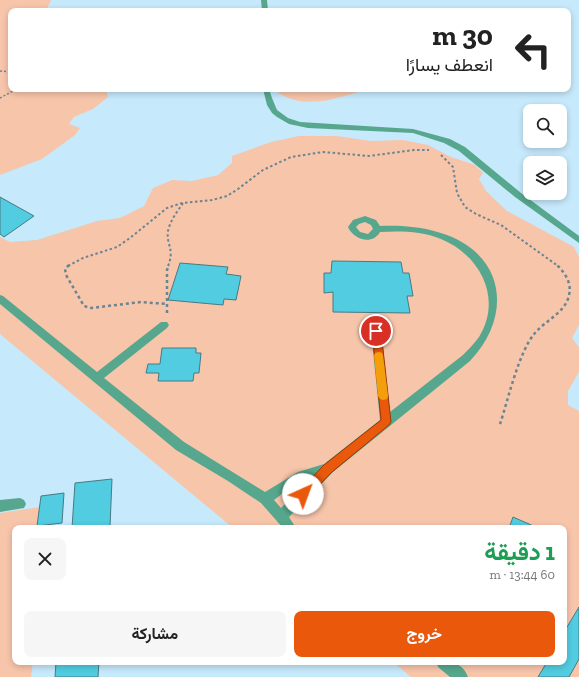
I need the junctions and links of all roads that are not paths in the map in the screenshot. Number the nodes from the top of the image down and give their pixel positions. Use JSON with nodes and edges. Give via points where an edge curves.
{"nodes":[{"id":1,"x":267,"y":92,"type":"edge"},
{"id":2,"x":377,"y":228,"type":"dead end"},
{"id":3,"x":579,"y":240,"type":"edge"},
{"id":4,"x":0,"y":299,"type":"edge"},
{"id":5,"x":164,"y":325,"type":"road end"},
{"id":6,"x":376,"y":331,"type":"dead end"},
{"id":7,"x":97,"y":378,"type":"junction"},
{"id":8,"x":386,"y":422,"type":"junction"},
{"id":9,"x":328,"y":469,"type":"junction"},
{"id":10,"x":264,"y":499,"type":"junction"},
{"id":11,"x":20,"y":504,"type":"dead end"},
{"id":12,"x":0,"y":506,"type":"edge"},
{"id":13,"x":281,"y":516,"type":"junction"},
{"id":14,"x":288,"y":525,"type":"edge"},
{"id":15,"x":447,"y":665,"type":"edge"},
{"id":16,"x":462,"y":677,"type":"edge"}],
"edges":[{"from":1,"to":3,"type":"street","via":[[274,111],[297,124],[413,131],[447,141],[462,149]]},
{"from":2,"to":8,"type":"street","via":[[428,231],[464,247],[481,264],[492,296],[491,318],[482,340],[474,350]]},
{"from":4,"to":7,"type":"street"},
{"from":5,"to":7,"type":"street"},
{"from":6,"to":8,"type":"street"},
{"from":7,"to":10,"type":"street","via":[[155,428]]},
{"from":8,"to":9,"type":"street"},
{"from":9,"to":10,"type":"street","via":[[316,470],[295,478]]},
{"from":9,"to":13,"type":"street"},
{"from":10,"to":13,"type":"street"},
{"from":11,"to":12,"type":"street"},
{"from":13,"to":14,"type":"street"},
{"from":15,"to":16,"type":"street"}]}
